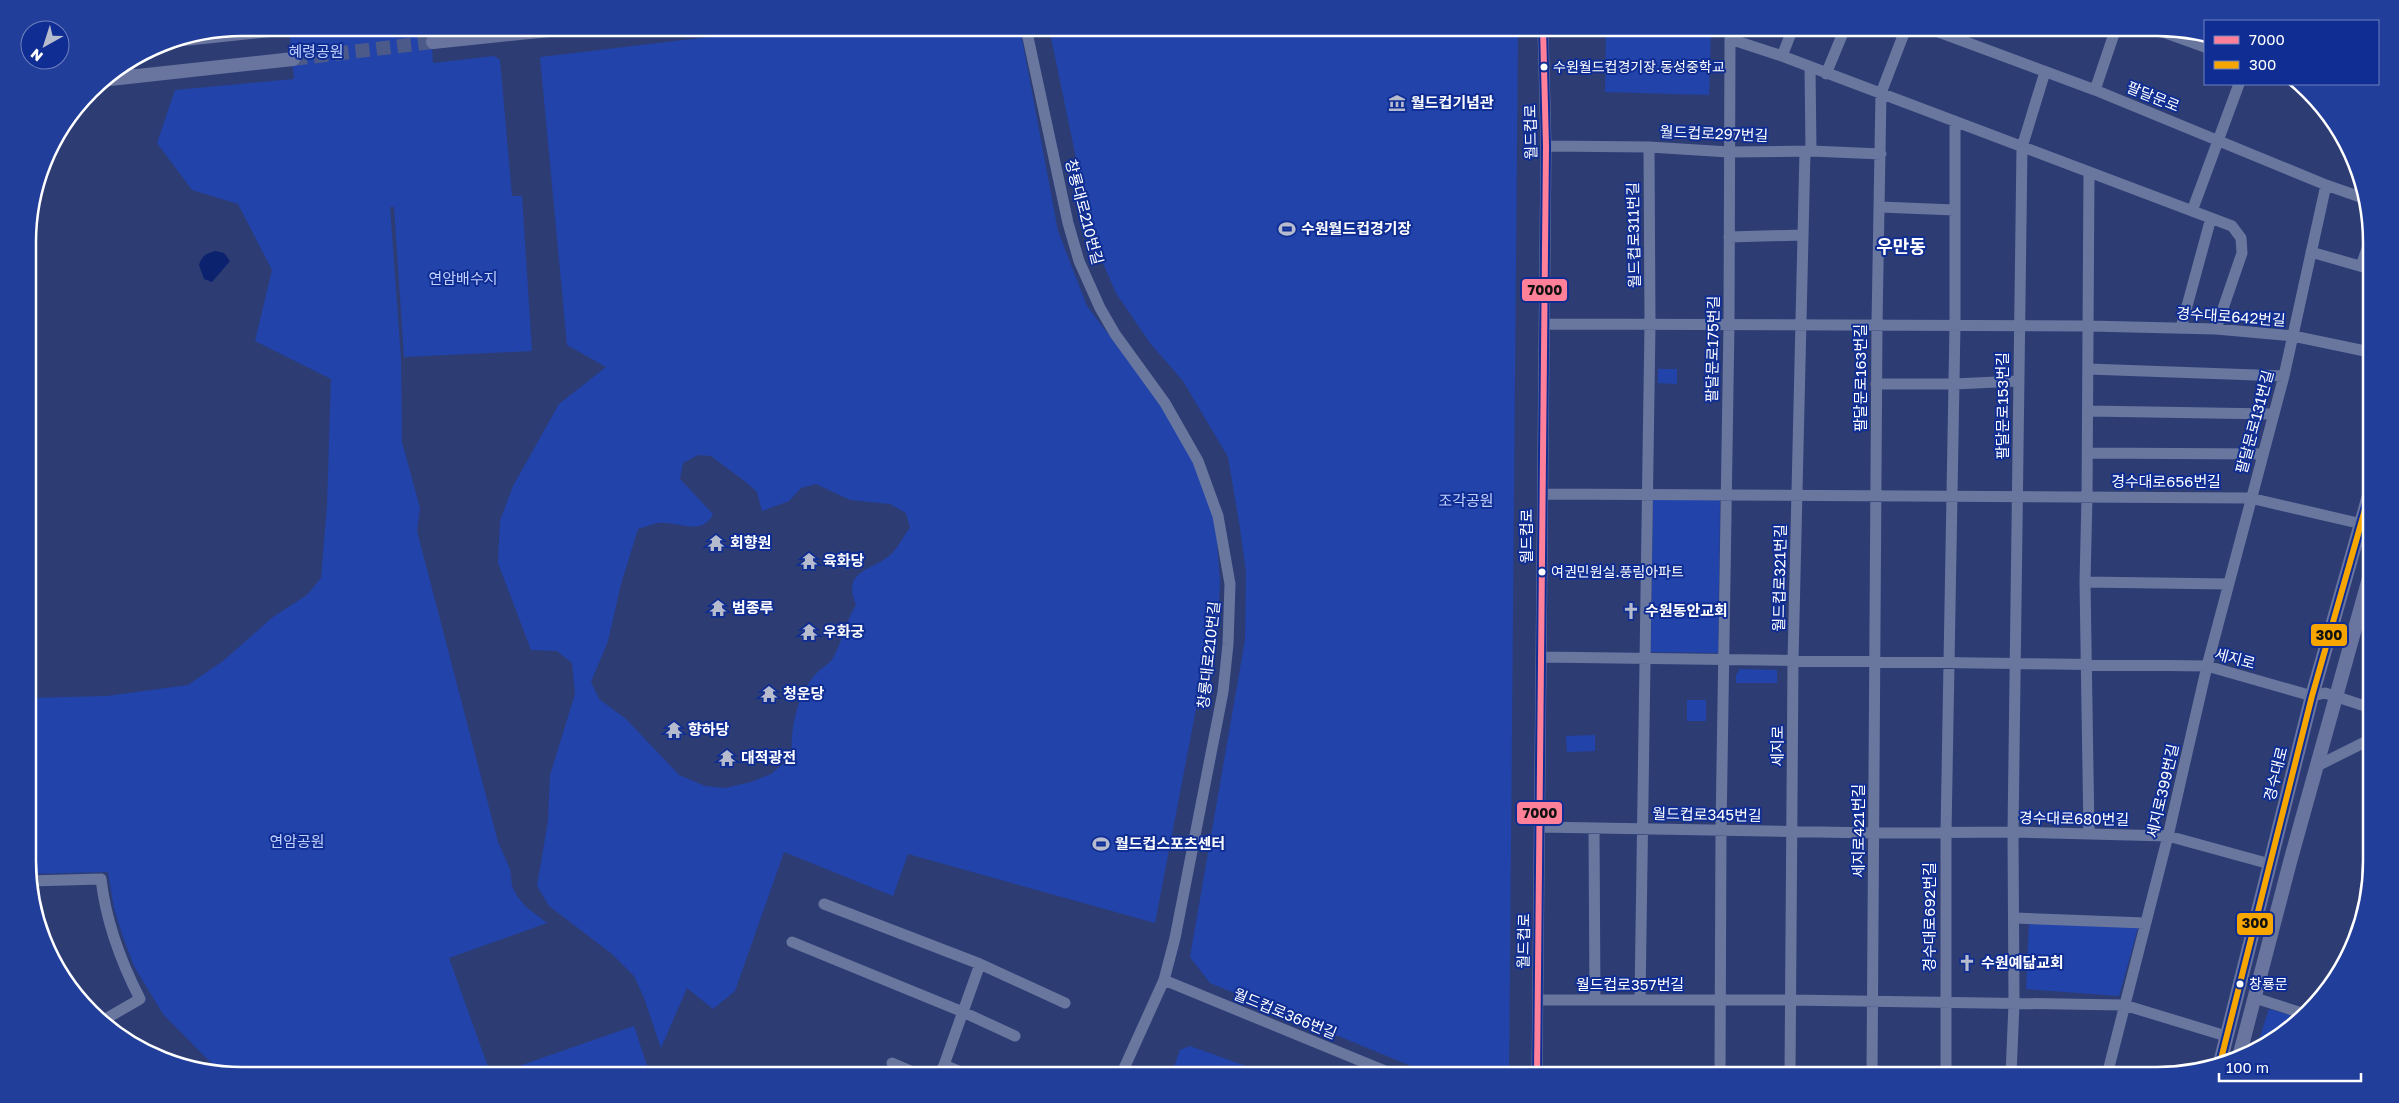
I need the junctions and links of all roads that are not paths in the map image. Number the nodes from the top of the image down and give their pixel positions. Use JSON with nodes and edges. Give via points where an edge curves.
{"nodes":[{"id":1,"x":491,"y":36,"type":"edge"},
{"id":2,"x":1028,"y":36,"type":"edge"},
{"id":3,"x":1543,"y":36,"type":"edge"},
{"id":4,"x":1731,"y":36,"type":"edge"},
{"id":5,"x":1790,"y":36,"type":"edge"},
{"id":6,"x":1842,"y":36,"type":"edge"},
{"id":7,"x":1903,"y":36,"type":"edge"},
{"id":8,"x":1949,"y":36,"type":"edge"},
{"id":9,"x":2113,"y":36,"type":"edge"},
{"id":10,"x":1730,"y":39,"type":"junction"},
{"id":11,"x":2190,"y":39,"type":"edge"},
{"id":12,"x":433,"y":42,"type":"tunnel mouth"},
{"id":13,"x":2204,"y":46,"type":"edge"},
{"id":14,"x":1782,"y":56,"type":"junction"},
{"id":15,"x":292,"y":59,"type":"tunnel mouth"},
{"id":16,"x":1810,"y":67,"type":"junction"},
{"id":17,"x":129,"y":70,"type":"edge"},
{"id":18,"x":2045,"y":72,"type":"junction"},
{"id":19,"x":1826,"y":74,"type":"junction"},
{"id":20,"x":130,"y":78,"type":"junction"},
{"id":21,"x":117,"y":79,"type":"edge"},
{"id":22,"x":2240,"y":85,"type":"edge"},
{"id":23,"x":2095,"y":90,"type":"junction"},
{"id":24,"x":1881,"y":93,"type":"junction"},
{"id":25,"x":1955,"y":121,"type":"junction"},
{"id":26,"x":2219,"y":141,"type":"junction"},
{"id":27,"x":1546,"y":146,"type":"junction"},
{"id":28,"x":1649,"y":147,"type":"junction"},
{"id":29,"x":2022,"y":147,"type":"junction"},
{"id":30,"x":1808,"y":151,"type":"junction"},
{"id":31,"x":1729,"y":152,"type":"junction"},
{"id":32,"x":1881,"y":154,"type":"junction"},
{"id":33,"x":2089,"y":172,"type":"junction"},
{"id":34,"x":2326,"y":185,"type":"junction"},
{"id":35,"x":2358,"y":197,"type":"edge"},
{"id":36,"x":1880,"y":207,"type":"junction"},
{"id":37,"x":1955,"y":210,"type":"junction"},
{"id":38,"x":2192,"y":211,"type":"junction"},
{"id":39,"x":2211,"y":218,"type":"junction"},
{"id":40,"x":1802,"y":235,"type":"junction"},
{"id":41,"x":1729,"y":236,"type":"junction"},
{"id":42,"x":2311,"y":252,"type":"junction"},
{"id":43,"x":2363,"y":267,"type":"edge"},
{"id":44,"x":1544,"y":324,"type":"junction"},
{"id":45,"x":1650,"y":324,"type":"junction"},
{"id":46,"x":1729,"y":324,"type":"junction"},
{"id":47,"x":1800,"y":324,"type":"junction"},
{"id":48,"x":1877,"y":324,"type":"junction"},
{"id":49,"x":1954,"y":325,"type":"junction"},
{"id":50,"x":2018,"y":325,"type":"junction"},
{"id":51,"x":2089,"y":326,"type":"junction"},
{"id":52,"x":2182,"y":328,"type":"junction"},
{"id":53,"x":2216,"y":329,"type":"junction"},
{"id":54,"x":2293,"y":336,"type":"junction"},
{"id":55,"x":2363,"y":351,"type":"edge"},
{"id":56,"x":2088,"y":369,"type":"junction"},
{"id":57,"x":2284,"y":376,"type":"junction"},
{"id":58,"x":2018,"y":381,"type":"junction"},
{"id":59,"x":1876,"y":384,"type":"junction"},
{"id":60,"x":1954,"y":384,"type":"junction"},
{"id":61,"x":2088,"y":411,"type":"junction"},
{"id":62,"x":2272,"y":414,"type":"junction"},
{"id":63,"x":2088,"y":453,"type":"junction"},
{"id":64,"x":2262,"y":454,"type":"junction"},
{"id":65,"x":1543,"y":494,"type":"junction"},
{"id":66,"x":1648,"y":495,"type":"junction"},
{"id":67,"x":1726,"y":495,"type":"junction"},
{"id":68,"x":1796,"y":495,"type":"junction"},
{"id":69,"x":1876,"y":496,"type":"junction"},
{"id":70,"x":1952,"y":496,"type":"junction"},
{"id":71,"x":2018,"y":496,"type":"junction"},
{"id":72,"x":2088,"y":497,"type":"junction"},
{"id":73,"x":2250,"y":498,"type":"junction"},
{"id":74,"x":2363,"y":520,"type":"edge"},
{"id":75,"x":2362,"y":524,"type":"junction"},
{"id":76,"x":2085,"y":582,"type":"junction"},
{"id":77,"x":2228,"y":584,"type":"junction"},
{"id":78,"x":2363,"y":601,"type":"edge"},
{"id":79,"x":1542,"y":657,"type":"junction"},
{"id":80,"x":1644,"y":659,"type":"junction"},
{"id":81,"x":1724,"y":660,"type":"junction"},
{"id":82,"x":1794,"y":661,"type":"junction"},
{"id":83,"x":1875,"y":662,"type":"junction"},
{"id":84,"x":1950,"y":664,"type":"junction"},
{"id":85,"x":2087,"y":664,"type":"junction"},
{"id":86,"x":2016,"y":665,"type":"junction"},
{"id":87,"x":2207,"y":666,"type":"junction"},
{"id":88,"x":2312,"y":696,"type":"junction"},
{"id":89,"x":2337,"y":697,"type":"junction"},
{"id":90,"x":2363,"y":705,"type":"edge"},
{"id":91,"x":2363,"y":743,"type":"edge"},
{"id":92,"x":2317,"y":766,"type":"junction"},
{"id":93,"x":1540,"y":827,"type":"junction"},
{"id":94,"x":1594,"y":829,"type":"junction"},
{"id":95,"x":1643,"y":829,"type":"junction"},
{"id":96,"x":1721,"y":830,"type":"junction"},
{"id":97,"x":1793,"y":831,"type":"junction"},
{"id":98,"x":1946,"y":832,"type":"junction"},
{"id":99,"x":2013,"y":832,"type":"junction"},
{"id":100,"x":1874,"y":833,"type":"junction"},
{"id":101,"x":2089,"y":834,"type":"junction"},
{"id":102,"x":2168,"y":836,"type":"junction"},
{"id":103,"x":2270,"y":864,"type":"junction"},
{"id":104,"x":37,"y":881,"type":"edge"},
{"id":105,"x":824,"y":904,"type":"dead end"},
{"id":106,"x":2014,"y":918,"type":"junction"},
{"id":107,"x":2145,"y":923,"type":"junction"},
{"id":108,"x":792,"y":942,"type":"dead end"},
{"id":109,"x":980,"y":964,"type":"junction"},
{"id":110,"x":1164,"y":980,"type":"junction"},
{"id":111,"x":2255,"y":998,"type":"junction"},
{"id":112,"x":1539,"y":1000,"type":"junction"},
{"id":113,"x":1595,"y":1000,"type":"junction"},
{"id":114,"x":1640,"y":1000,"type":"junction"},
{"id":115,"x":1722,"y":1000,"type":"junction"},
{"id":116,"x":1790,"y":1000,"type":"junction"},
{"id":117,"x":1872,"y":1000,"type":"junction"},
{"id":118,"x":1945,"y":1001,"type":"junction"},
{"id":119,"x":1065,"y":1003,"type":"dead end"},
{"id":120,"x":2014,"y":1004,"type":"junction"},
{"id":121,"x":2124,"y":1005,"type":"junction"},
{"id":122,"x":2297,"y":1011,"type":"edge"},
{"id":123,"x":962,"y":1012,"type":"junction"},
{"id":124,"x":108,"y":1017,"type":"edge"},
{"id":125,"x":1015,"y":1036,"type":"dead end"},
{"id":126,"x":2226,"y":1036,"type":"junction"},
{"id":127,"x":2241,"y":1048,"type":"edge"},
{"id":128,"x":2221,"y":1057,"type":"edge"},
{"id":129,"x":892,"y":1063,"type":"dead end"},
{"id":130,"x":901,"y":1067,"type":"edge"},
{"id":131,"x":942,"y":1067,"type":"edge"},
{"id":132,"x":1126,"y":1067,"type":"edge"},
{"id":133,"x":1376,"y":1067,"type":"edge"},
{"id":134,"x":1537,"y":1067,"type":"edge"},
{"id":135,"x":1720,"y":1067,"type":"edge"},
{"id":136,"x":1790,"y":1067,"type":"edge"},
{"id":137,"x":1872,"y":1067,"type":"edge"},
{"id":138,"x":1946,"y":1067,"type":"edge"},
{"id":139,"x":2011,"y":1067,"type":"edge"},
{"id":140,"x":2109,"y":1067,"type":"edge"}],
"edges":[{"from":1,"to":12,"type":"main road"},
{"from":2,"to":110,"type":"street","name":"창룡대로210번길","via":[[1079,261],[1115,334],[1190,444],[1213,498],[1227,562],[1230,607],[1222,692]]},
{"from":3,"to":27,"type":"street","name":"월드컵로"},
{"from":4,"to":10,"type":"street","name":"팔달문로175번길"},
{"from":5,"to":14,"type":"street"},
{"from":6,"to":19,"type":"street"},
{"from":7,"to":24,"type":"street","name":"팔달문로163번길"},
{"from":8,"to":18,"type":"street","name":"팔달문로"},
{"from":9,"to":23,"type":"street"},
{"from":10,"to":14,"type":"street"},
{"from":10,"to":31,"type":"street","name":"팔달문로175번길"},
{"from":11,"to":13,"type":"street"},
{"from":14,"to":16,"type":"street"},
{"from":15,"to":20,"type":"main road"},
{"from":16,"to":19,"type":"street"},
{"from":16,"to":30,"type":"street"},
{"from":17,"to":20,"type":"street"},
{"from":18,"to":23,"type":"street","name":"팔달문로"},
{"from":18,"to":29,"type":"street","name":"팔달문로153번길"},
{"from":19,"to":24,"type":"street"},
{"from":20,"to":21,"type":"main road"},
{"from":22,"to":26,"type":"street"},
{"from":23,"to":26,"type":"street","name":"팔달문로"},
{"from":24,"to":25,"type":"street"},
{"from":24,"to":32,"type":"street","name":"팔달문로163번길"},
{"from":25,"to":29,"type":"street"},
{"from":25,"to":37,"type":"street"},
{"from":26,"to":34,"type":"street","name":"팔달문로"},
{"from":26,"to":38,"type":"street"},
{"from":27,"to":28,"type":"street","name":"월드컵로297번길"},
{"from":27,"to":44,"type":"street","name":"월드컵로"},
{"from":28,"to":31,"type":"street","name":"월드컵로297번길"},
{"from":28,"to":45,"type":"street","name":"월드컵로311번길"},
{"from":29,"to":33,"type":"street"},
{"from":29,"to":50,"type":"street","name":"팔달문로153번길"},
{"from":30,"to":31,"type":"street","name":"월드컵로297번길"},
{"from":30,"to":32,"type":"street","name":"월드컵로297번길"},
{"from":30,"to":40,"type":"street"},
{"from":31,"to":41,"type":"street","name":"팔달문로175번길"},
{"from":32,"to":36,"type":"street","name":"팔달문로163번길"},
{"from":33,"to":38,"type":"street"},
{"from":33,"to":51,"type":"street"},
{"from":34,"to":35,"type":"street","name":"팔달문로"},
{"from":34,"to":42,"type":"street","name":"팔달문로131번길"},
{"from":36,"to":37,"type":"street"},
{"from":36,"to":48,"type":"street","name":"팔달문로163번길"},
{"from":37,"to":49,"type":"street"},
{"from":38,"to":39,"type":"street"},
{"from":39,"to":52,"type":"street"},
{"from":39,"to":53,"type":"street","via":[[2232,226],[2241,238],[2242,253]]},
{"from":40,"to":41,"type":"street"},
{"from":40,"to":47,"type":"street"},
{"from":41,"to":46,"type":"street","name":"팔달문로175번길"},
{"from":42,"to":43,"type":"street"},
{"from":42,"to":54,"type":"street","name":"팔달문로131번길"},
{"from":44,"to":45,"type":"street"},
{"from":44,"to":65,"type":"street","name":"월드컵로"},
{"from":45,"to":46,"type":"street"},
{"from":45,"to":66,"type":"street","name":"월드컵로311번길"},
{"from":46,"to":47,"type":"street"},
{"from":46,"to":67,"type":"street","name":"팔달문로175번길"},
{"from":47,"to":48,"type":"street"},
{"from":47,"to":68,"type":"street"},
{"from":48,"to":49,"type":"street","name":"경수대로642번길"},
{"from":48,"to":59,"type":"street","name":"팔달문로163번길"},
{"from":49,"to":50,"type":"street","name":"경수대로642번길"},
{"from":49,"to":60,"type":"street"},
{"from":50,"to":51,"type":"street","name":"경수대로642번길"},
{"from":50,"to":58,"type":"street","name":"팔달문로153번길"},
{"from":51,"to":52,"type":"street","name":"경수대로642번길"},
{"from":51,"to":56,"type":"street"},
{"from":52,"to":53,"type":"street","name":"경수대로642번길"},
{"from":53,"to":54,"type":"street","name":"경수대로642번길"},
{"from":54,"to":55,"type":"street","name":"경수대로642번길"},
{"from":54,"to":57,"type":"street","name":"팔달문로131번길"},
{"from":56,"to":57,"type":"street"},
{"from":56,"to":61,"type":"street"},
{"from":57,"to":62,"type":"street","name":"팔달문로131번길"},
{"from":58,"to":60,"type":"street"},
{"from":58,"to":71,"type":"street","name":"팔달문로153번길"},
{"from":59,"to":60,"type":"street"},
{"from":59,"to":69,"type":"street","name":"팔달문로163번길"},
{"from":60,"to":70,"type":"street"},
{"from":61,"to":62,"type":"street"},
{"from":61,"to":63,"type":"street"},
{"from":62,"to":64,"type":"street","name":"팔달문로131번길"},
{"from":63,"to":64,"type":"street"},
{"from":63,"to":72,"type":"street"},
{"from":64,"to":73,"type":"street","name":"팔달문로131번길"},
{"from":65,"to":66,"type":"street"},
{"from":65,"to":79,"type":"street","name":"월드컵로"},
{"from":66,"to":67,"type":"street"},
{"from":66,"to":80,"type":"street"},
{"from":67,"to":68,"type":"street"},
{"from":67,"to":81,"type":"street","name":"팔달문로175번길"},
{"from":68,"to":69,"type":"street"},
{"from":68,"to":82,"type":"street","name":"월드컵로321번길"},
{"from":69,"to":70,"type":"street","name":"경수대로656번길"},
{"from":69,"to":83,"type":"street","name":"팔달문로163번길"},
{"from":70,"to":71,"type":"street","name":"경수대로656번길"},
{"from":70,"to":84,"type":"street"},
{"from":71,"to":72,"type":"street","name":"경수대로656번길"},
{"from":71,"to":86,"type":"street","name":"팔달문로153번길"},
{"from":72,"to":73,"type":"street","name":"경수대로656번길"},
{"from":72,"to":76,"type":"street"},
{"from":73,"to":75,"type":"street","name":"경수대로656번길"},
{"from":73,"to":77,"type":"street","name":"팔달문로131번길"},
{"from":74,"to":75,"type":"main road","name":"경수대로"},
{"from":75,"to":88,"type":"main road","name":"경수대로"},
{"from":76,"to":77,"type":"street"},
{"from":76,"to":85,"type":"street"},
{"from":77,"to":87,"type":"street","name":"팔달문로131번길"},
{"from":78,"to":89,"type":"main road"},
{"from":79,"to":80,"type":"street","name":"세지로"},
{"from":79,"to":93,"type":"street","name":"월드컵로"},
{"from":80,"to":81,"type":"street","name":"세지로"},
{"from":80,"to":95,"type":"street"},
{"from":81,"to":82,"type":"street","name":"세지로"},
{"from":81,"to":96,"type":"street"},
{"from":82,"to":83,"type":"street","name":"세지로"},
{"from":82,"to":97,"type":"street","name":"세지로"},
{"from":83,"to":84,"type":"street","name":"세지로"},
{"from":83,"to":100,"type":"street","name":"세지로421번길"},
{"from":84,"to":86,"type":"street","name":"세지로"},
{"from":84,"to":98,"type":"street"},
{"from":85,"to":86,"type":"street","name":"세지로"},
{"from":85,"to":87,"type":"street","name":"세지로"},
{"from":85,"to":101,"type":"street"},
{"from":86,"to":99,"type":"street"},
{"from":87,"to":88,"type":"street","name":"세지로"},
{"from":87,"to":102,"type":"street","name":"세지로399번길"},
{"from":88,"to":89,"type":"street","name":"세지로","via":[[2326,693]]},
{"from":88,"to":103,"type":"main road","name":"경수대로"},
{"from":89,"to":90,"type":"street","name":"세지로"},
{"from":89,"to":92,"type":"main road"},
{"from":91,"to":92,"type":"street"},
{"from":92,"to":111,"type":"main road"},
{"from":93,"to":94,"type":"street","name":"월드컵로345번길"},
{"from":93,"to":112,"type":"street","name":"월드컵로"},
{"from":94,"to":95,"type":"street","name":"월드컵로345번길"},
{"from":94,"to":113,"type":"street"},
{"from":95,"to":96,"type":"street","name":"월드컵로345번길"},
{"from":95,"to":114,"type":"street"},
{"from":96,"to":97,"type":"street","name":"월드컵로345번길"},
{"from":96,"to":115,"type":"street"},
{"from":97,"to":100,"type":"street","name":"월드컵로345번길"},
{"from":97,"to":116,"type":"street"},
{"from":98,"to":99,"type":"street","name":"경수대로680번길"},
{"from":98,"to":100,"type":"street","name":"경수대로680번길"},
{"from":98,"to":118,"type":"street","name":"경수대로692번길"},
{"from":99,"to":101,"type":"street","name":"경수대로680번길"},
{"from":99,"to":106,"type":"street"},
{"from":100,"to":117,"type":"street","name":"세지로421번길"},
{"from":101,"to":102,"type":"street","name":"경수대로680번길"},
{"from":102,"to":103,"type":"street","name":"경수대로680번길"},
{"from":102,"to":107,"type":"street","name":"세지로399번길"},
{"from":103,"to":126,"type":"main road","name":"경수대로"},
{"from":104,"to":124,"type":"street","via":[[101,878],[111,933],[140,999]]},
{"from":105,"to":109,"type":"street"},
{"from":106,"to":107,"type":"street"},
{"from":106,"to":120,"type":"street"},
{"from":107,"to":121,"type":"street","name":"세지로399번길"},
{"from":108,"to":123,"type":"street"},
{"from":109,"to":119,"type":"street"},
{"from":109,"to":123,"type":"street"},
{"from":110,"to":132,"type":"street","name":"창룡대로210번길"},
{"from":110,"to":133,"type":"street","name":"월드컵로366번길"},
{"from":111,"to":122,"type":"street"},
{"from":111,"to":127,"type":"main road"},
{"from":112,"to":113,"type":"street","name":"월드컵로357번길"},
{"from":112,"to":134,"type":"street","name":"월드컵로"},
{"from":113,"to":114,"type":"street","name":"월드컵로357번길"},
{"from":114,"to":115,"type":"street","name":"월드컵로357번길"},
{"from":115,"to":116,"type":"street","name":"월드컵로357번길"},
{"from":115,"to":135,"type":"street"},
{"from":116,"to":117,"type":"street","name":"월드컵로357번길"},
{"from":116,"to":136,"type":"street"},
{"from":117,"to":118,"type":"street"},
{"from":117,"to":137,"type":"street","name":"세지로421번길"},
{"from":118,"to":120,"type":"street"},
{"from":118,"to":138,"type":"street","name":"경수대로692번길"},
{"from":120,"to":121,"type":"street"},
{"from":120,"to":139,"type":"street"},
{"from":121,"to":126,"type":"street"},
{"from":121,"to":140,"type":"street","name":"세지로399번길"},
{"from":123,"to":125,"type":"street"},
{"from":123,"to":131,"type":"street"},
{"from":126,"to":128,"type":"main road","name":"경수대로"},
{"from":129,"to":130,"type":"street"}]}
